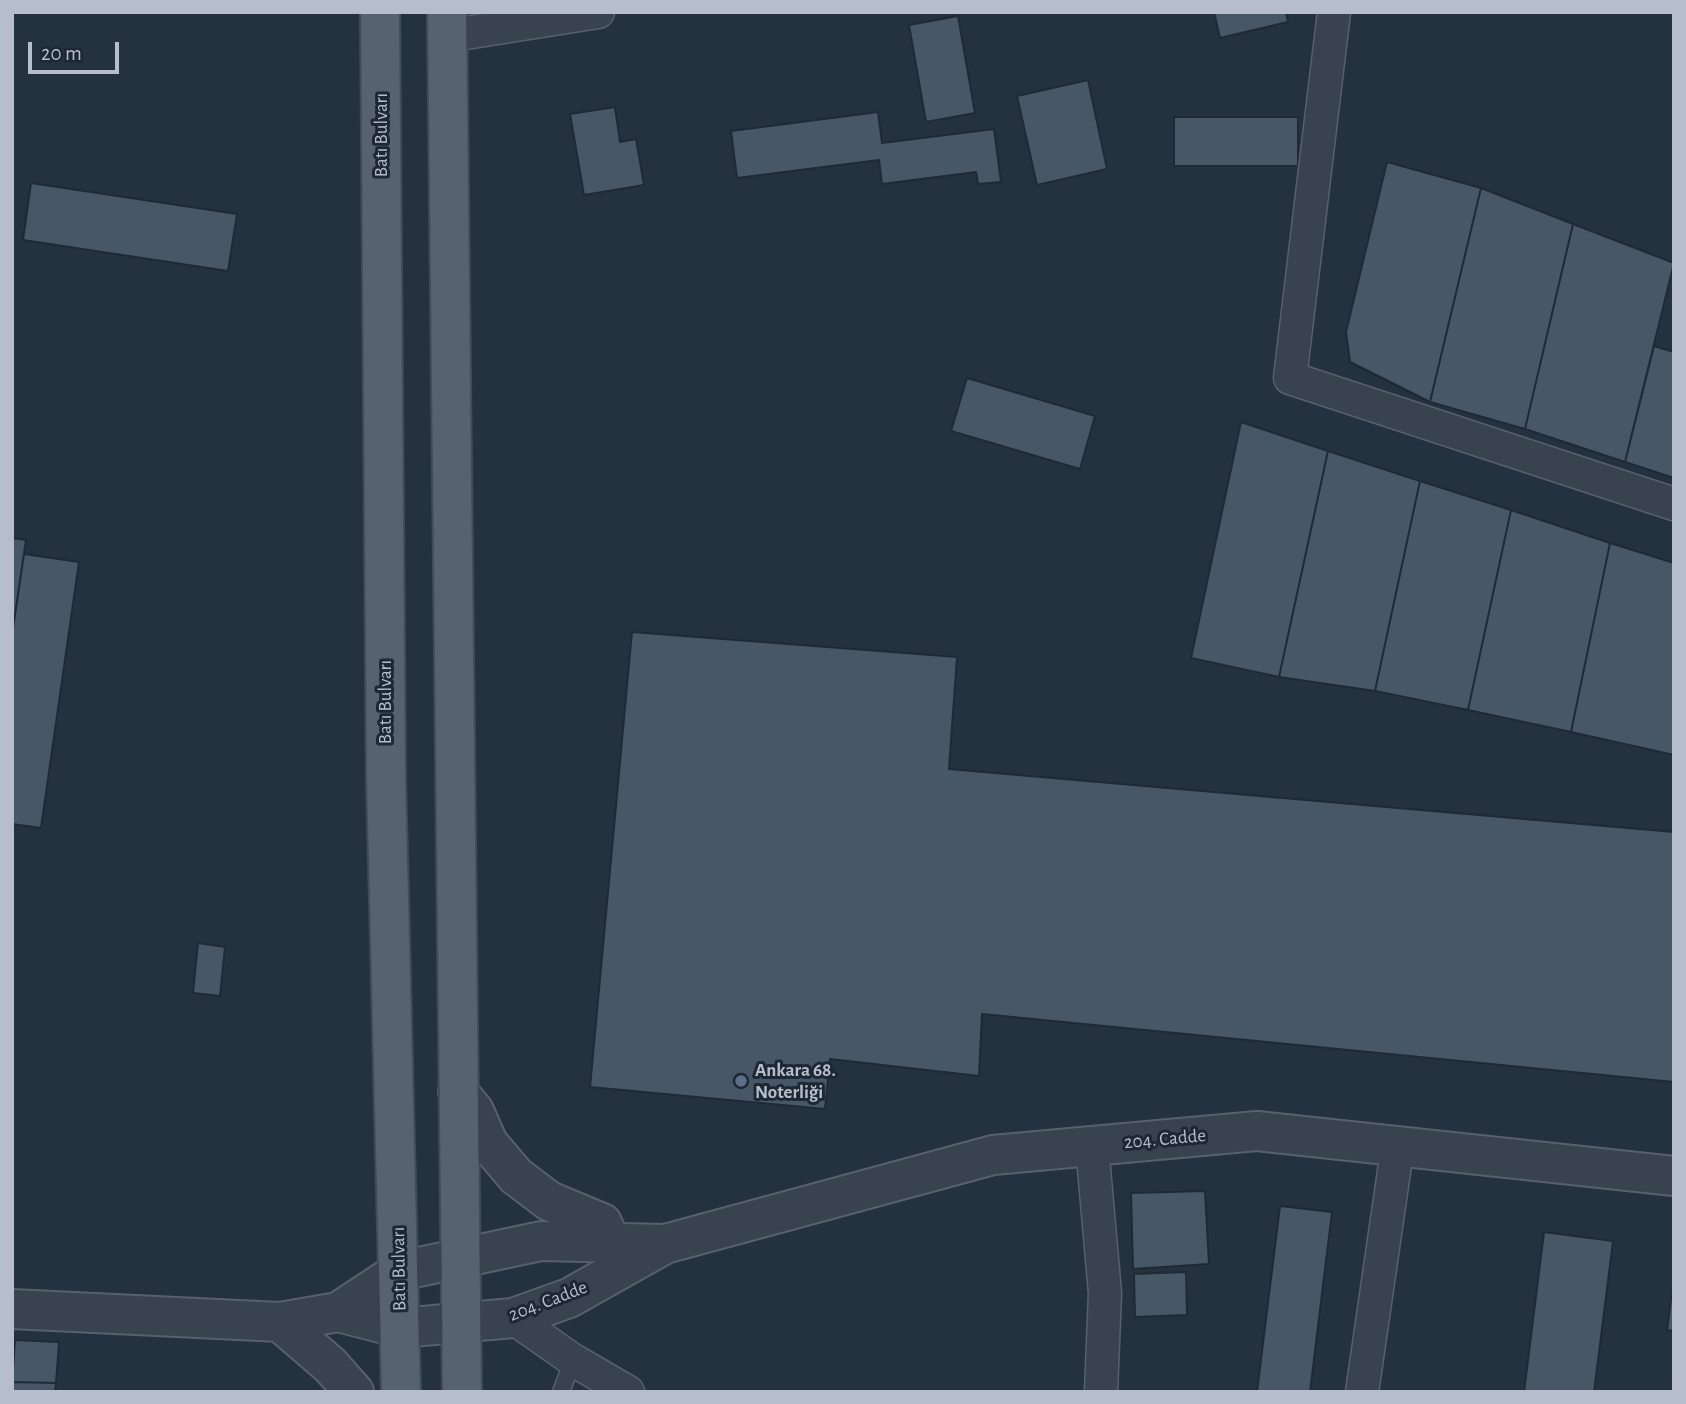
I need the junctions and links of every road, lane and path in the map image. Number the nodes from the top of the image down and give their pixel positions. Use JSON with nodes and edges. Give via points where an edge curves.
{"nodes":[{"id":1,"x":380,"y":12,"type":"edge"},
{"id":2,"x":598,"y":12,"type":"edge"},
{"id":3,"x":1334,"y":12,"type":"edge"},
{"id":4,"x":447,"y":24,"type":"edge"},
{"id":5,"x":1674,"y":503,"type":"edge"},
{"id":6,"x":458,"y":1092,"type":"junction"},
{"id":7,"x":1398,"y":1144,"type":"junction"},
{"id":8,"x":1092,"y":1146,"type":"junction"},
{"id":9,"x":1674,"y":1175,"type":"edge"},
{"id":10,"x":611,"y":1242,"type":"junction"},
{"id":11,"x":665,"y":1244,"type":"junction"},
{"id":12,"x":460,"y":1258,"type":"junction"},
{"id":13,"x":400,"y":1271,"type":"junction"},
{"id":14,"x":12,"y":1309,"type":"edge"},
{"id":15,"x":338,"y":1312,"type":"junction"},
{"id":16,"x":513,"y":1318,"type":"junction"},
{"id":17,"x":280,"y":1322,"type":"junction"},
{"id":18,"x":461,"y":1324,"type":"junction"},
{"id":19,"x":400,"y":1328,"type":"junction"},
{"id":20,"x":573,"y":1360,"type":"junction"},
{"id":21,"x":354,"y":1392,"type":"edge"},
{"id":22,"x":401,"y":1392,"type":"edge"},
{"id":23,"x":461,"y":1392,"type":"edge"},
{"id":24,"x":561,"y":1392,"type":"edge"},
{"id":25,"x":628,"y":1392,"type":"edge"},
{"id":26,"x":1101,"y":1392,"type":"edge"},
{"id":27,"x":1362,"y":1392,"type":"edge"}],
"edges":[{"from":1,"to":13,"type":"main road","name":"Batı Bulvarı","via":[[386,778]]},
{"from":2,"to":4,"type":"street"},
{"from":3,"to":5,"type":"street","via":[[1290,378]]},
{"from":4,"to":6,"type":"main road"},
{"from":6,"to":10,"type":"street","via":[[474,1111],[488,1143],[516,1176],[549,1200],[602,1223]]},
{"from":6,"to":12,"type":"main road"},
{"from":7,"to":8,"type":"street","name":"204. Cadde","via":[[1257,1131]]},
{"from":7,"to":9,"type":"street","name":"204. Cadde"},
{"from":7,"to":27,"type":"street"},
{"from":8,"to":11,"type":"street","name":"204. Cadde","via":[[993,1155]]},
{"from":8,"to":26,"type":"street","via":[[1105,1293]]},
{"from":10,"to":11,"type":"street","name":"204. Cadde"},
{"from":10,"to":12,"type":"street","name":"204. Cadde","via":[[541,1241]]},
{"from":11,"to":16,"type":"street","name":"204. Cadde","via":[[569,1297]]},
{"from":12,"to":13,"type":"street","name":"204. Cadde"},
{"from":12,"to":18,"type":"main road"},
{"from":13,"to":15,"type":"street","name":"204. Cadde"},
{"from":13,"to":19,"type":"main road","name":"Batı Bulvarı"},
{"from":14,"to":17,"type":"street","name":"204. Cadde"},
{"from":15,"to":17,"type":"street","name":"204. Cadde"},
{"from":15,"to":19,"type":"street","name":"204. Cadde"},
{"from":16,"to":18,"type":"street","name":"204. Cadde"},
{"from":16,"to":20,"type":"street"},
{"from":17,"to":21,"type":"street"},
{"from":18,"to":19,"type":"street","name":"204. Cadde"},
{"from":18,"to":23,"type":"main road"},
{"from":19,"to":22,"type":"main road","name":"Batı Bulvarı"},
{"from":20,"to":24,"type":"lane"},
{"from":20,"to":25,"type":"street"}]}
